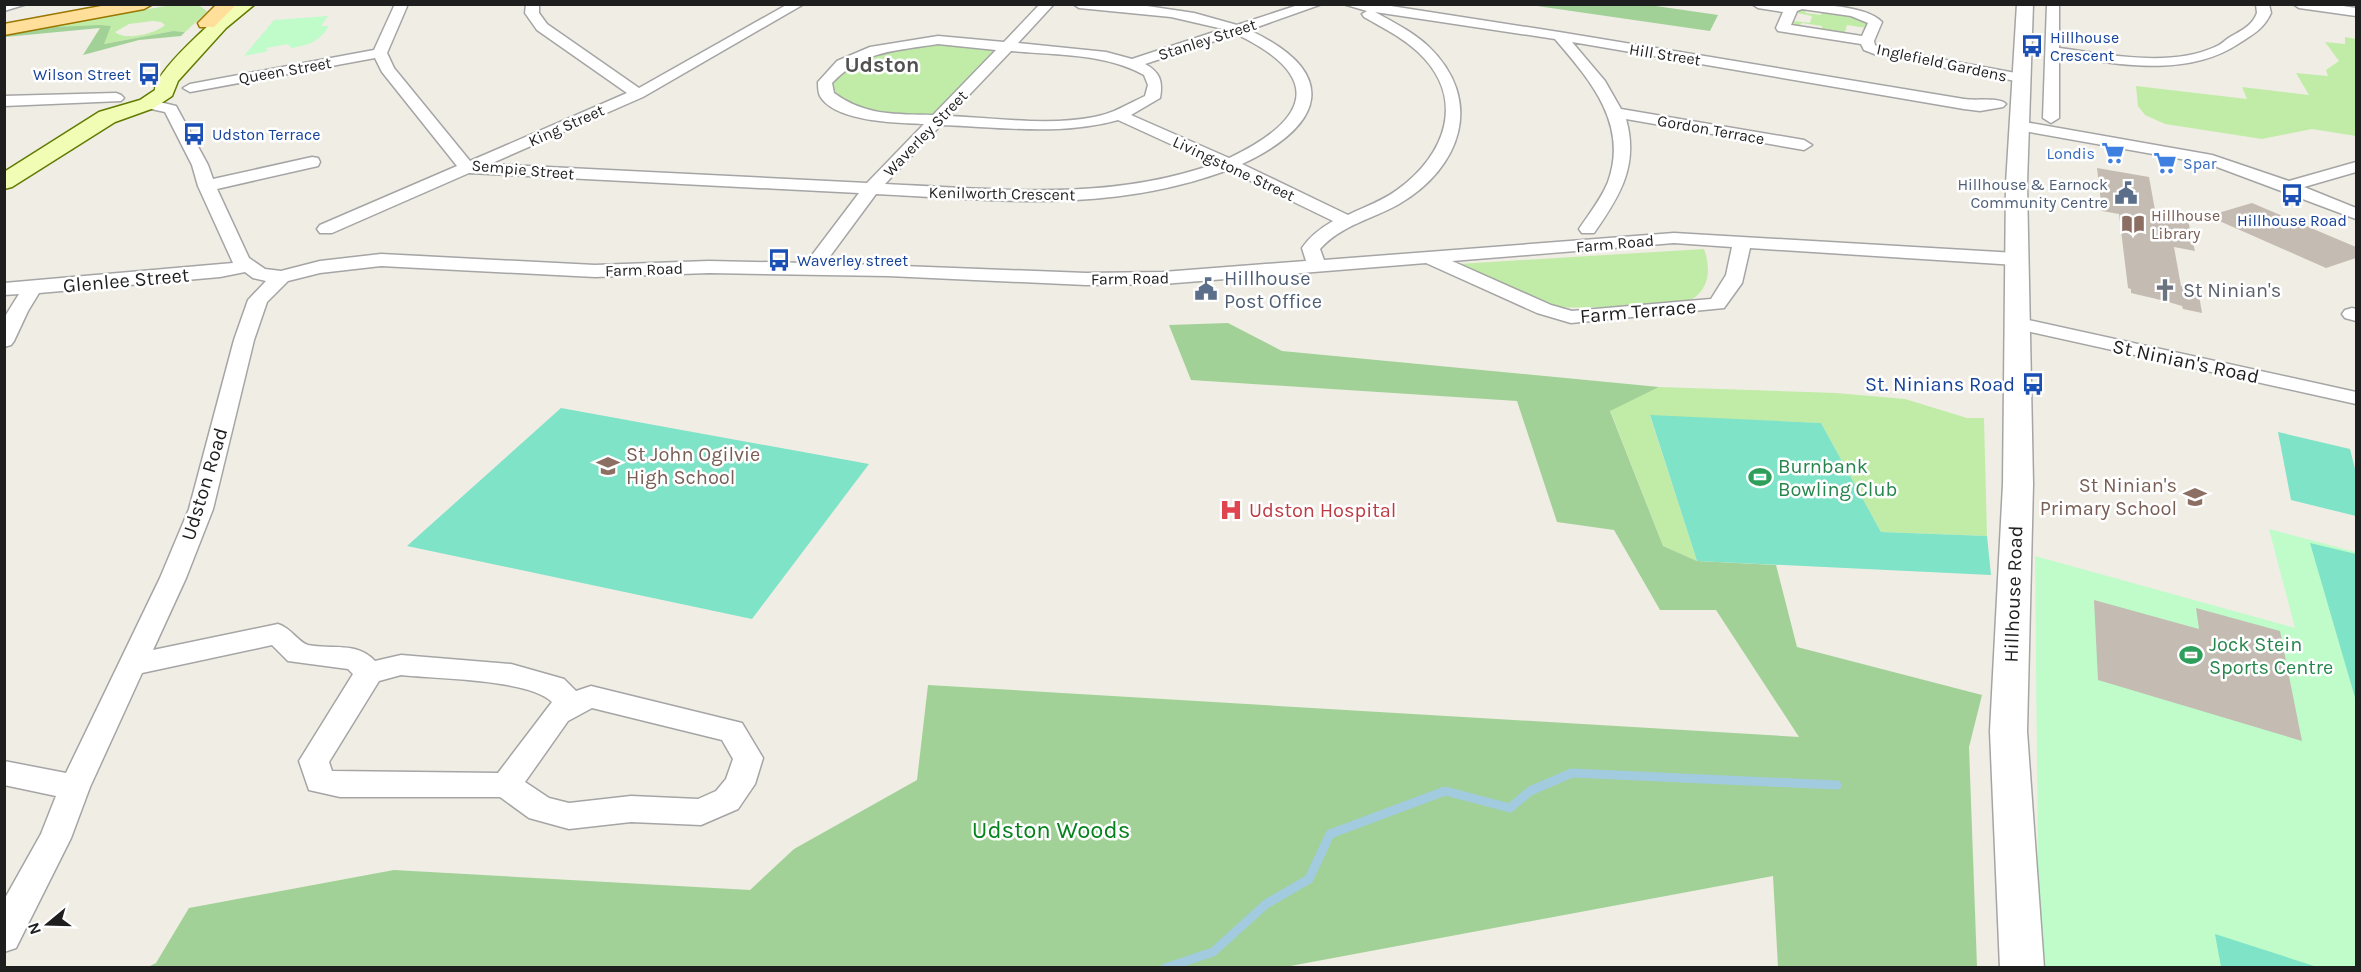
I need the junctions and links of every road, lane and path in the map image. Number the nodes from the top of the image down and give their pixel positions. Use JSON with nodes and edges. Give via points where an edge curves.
{"nodes":[{"id":1,"x":21,"y":4,"type":"edge"},
{"id":2,"x":144,"y":4,"type":"edge"},
{"id":3,"x":215,"y":4,"type":"edge"},
{"id":4,"x":228,"y":4,"type":"edge"},
{"id":5,"x":246,"y":4,"type":"edge"},
{"id":6,"x":402,"y":4,"type":"edge"},
{"id":7,"x":533,"y":4,"type":"edge"},
{"id":8,"x":798,"y":4,"type":"edge"},
{"id":9,"x":1048,"y":4,"type":"edge"},
{"id":10,"x":1080,"y":4,"type":"edge"},
{"id":11,"x":1316,"y":4,"type":"edge"},
{"id":12,"x":1758,"y":4,"type":"edge"},
{"id":13,"x":2025,"y":4,"type":"edge"},
{"id":14,"x":2053,"y":4,"type":"edge"},
{"id":15,"x":2262,"y":4,"type":"edge"},
{"id":16,"x":2299,"y":4,"type":"edge"},
{"id":17,"x":1352,"y":6,"type":"edge"},
{"id":18,"x":4,"y":7,"type":"edge"},
{"id":19,"x":1791,"y":9,"type":"junction"},
{"id":20,"x":2356,"y":12,"type":"edge"},
{"id":21,"x":207,"y":23,"type":"junction"},
{"id":22,"x":4,"y":30,"type":"edge"},
{"id":23,"x":1237,"y":30,"type":"junction"},
{"id":24,"x":1559,"y":36,"type":"junction"},
{"id":25,"x":1867,"y":41,"type":"junction"},
{"id":26,"x":1008,"y":45,"type":"junction"},
{"id":27,"x":2051,"y":51,"type":"junction"},
{"id":28,"x":380,"y":53,"type":"junction"},
{"id":29,"x":1133,"y":63,"type":"junction"},
{"id":30,"x":2021,"y":78,"type":"junction"},
{"id":31,"x":190,"y":88,"type":"dead end"},
{"id":32,"x":638,"y":94,"type":"junction"},
{"id":33,"x":116,"y":98,"type":"dead end"},
{"id":34,"x":4,"y":101,"type":"edge"},
{"id":35,"x":147,"y":104,"type":"junction"},
{"id":36,"x":1617,"y":112,"type":"junction"},
{"id":37,"x":1119,"y":115,"type":"junction"},
{"id":38,"x":2006,"y":116,"type":"junction"},
{"id":39,"x":2051,"y":118,"type":"dead end"},
{"id":40,"x":938,"y":122,"type":"junction"},
{"id":41,"x":1804,"y":145,"type":"dead end"},
{"id":42,"x":312,"y":162,"type":"dead end"},
{"id":43,"x":1229,"y":164,"type":"junction"},
{"id":44,"x":2356,"y":167,"type":"edge"},
{"id":45,"x":467,"y":168,"type":"junction"},
{"id":46,"x":4,"y":182,"type":"edge"},
{"id":47,"x":207,"y":186,"type":"junction"},
{"id":48,"x":2287,"y":187,"type":"junction"},
{"id":49,"x":871,"y":189,"type":"junction"},
{"id":50,"x":2356,"y":214,"type":"edge"},
{"id":51,"x":1349,"y":222,"type":"junction"},
{"id":52,"x":1588,"y":229,"type":"dead end"},
{"id":53,"x":326,"y":230,"type":"dead end"},
{"id":54,"x":1742,"y":242,"type":"junction"},
{"id":55,"x":1429,"y":258,"type":"junction"},
{"id":56,"x":2016,"y":259,"type":"junction"},
{"id":57,"x":248,"y":266,"type":"junction"},
{"id":58,"x":1317,"y":266,"type":"junction"},
{"id":59,"x":811,"y":269,"type":"junction"},
{"id":60,"x":281,"y":277,"type":"junction"},
{"id":61,"x":33,"y":288,"type":"junction"},
{"id":62,"x":4,"y":289,"type":"edge"},
{"id":63,"x":2015,"y":323,"type":"junction"},
{"id":64,"x":4,"y":341,"type":"edge"},
{"id":65,"x":2356,"y":398,"type":"edge"},
{"id":66,"x":134,"y":665,"type":"junction"},
{"id":67,"x":369,"y":673,"type":"junction"},
{"id":68,"x":571,"y":704,"type":"junction"},
{"id":69,"x":4,"y":773,"type":"edge"},
{"id":70,"x":506,"y":785,"type":"junction"},
{"id":71,"x":75,"y":787,"type":"junction"},
{"id":72,"x":4,"y":937,"type":"edge"},
{"id":73,"x":2022,"y":968,"type":"edge"}],
"edges":[{"from":1,"to":18,"type":"street"},
{"from":2,"to":22,"type":"main road"},
{"from":3,"to":21,"type":"main road","via":[[217,7]]},
{"from":4,"to":21,"type":"main road"},
{"from":5,"to":35,"type":"main road","via":[[219,24],[169,78],[165,92]]},
{"from":6,"to":28,"type":"street"},
{"from":7,"to":32,"type":"street","via":[[532,13],[542,27]]},
{"from":8,"to":32,"type":"street","name":"King Street"},
{"from":9,"to":26,"type":"street","name":"Waverley Street"},
{"from":10,"to":23,"type":"street","name":"Kenilworth Crescent","via":[[1150,10]]},
{"from":11,"to":23,"type":"street","name":"Stanley Street"},
{"from":12,"to":19,"type":"street","name":"Inglefield Gardens"},
{"from":13,"to":30,"type":"street","name":"Hillhouse Road"},
{"from":14,"to":27,"type":"street"},
{"from":15,"to":27,"type":"street","via":[[2264,13],[2253,31],[2206,55],[2141,61]]},
{"from":16,"to":20,"type":"street"},
{"from":17,"to":24,"type":"street","name":"Hill Street"},
{"from":17,"to":51,"type":"street","via":[[1407,37],[1428,54],[1447,79],[1456,111],[1453,128],[1437,163],[1404,194]]},
{"from":19,"to":25,"type":"street","name":"Inglefield Gardens","via":[[1783,28]]},
{"from":19,"to":25,"type":"street","name":"Inglefield Gardens","via":[[1800,5],[1867,16],[1875,22]]},
{"from":21,"to":35,"type":"main road","via":[[150,84],[143,94]]},
{"from":23,"to":29,"type":"street","name":"Stanley Street"},
{"from":23,"to":43,"type":"street","name":"Kenilworth Crescent","via":[[1276,49],[1292,64],[1306,98],[1291,127],[1256,152]]},
{"from":24,"to":36,"type":"street","via":[[1599,81]]},
{"from":24,"to":38,"type":"street","name":"Hill Street","via":[[1980,106]]},
{"from":25,"to":30,"type":"street","name":"Inglefield Gardens","via":[[1869,47],[1887,54]]},
{"from":26,"to":29,"type":"street","via":[[1106,56]]},
{"from":26,"to":40,"type":"street","name":"Waverley Street"},
{"from":26,"to":40,"type":"street","via":[[938,40],[870,51],[842,64],[825,82],[827,95],[844,108],[882,118]]},
{"from":27,"to":39,"type":"street"},
{"from":28,"to":31,"type":"street","name":"Queen Street"},
{"from":28,"to":45,"type":"street","name":"Sempie Street","via":[[387,69]]},
{"from":29,"to":37,"type":"street","via":[[1151,73],[1155,85],[1152,98]]},
{"from":30,"to":38,"type":"street","name":"Hillhouse Road"},
{"from":32,"to":45,"type":"street","name":"King Street"},
{"from":33,"to":34,"type":"street"},
{"from":35,"to":46,"type":"main road","via":[[107,117]]},
{"from":35,"to":47,"type":"street","via":[[171,109]]},
{"from":36,"to":41,"type":"street","name":"Gordon Terrace"},
{"from":36,"to":52,"type":"street","via":[[1623,149],[1617,181]]},
{"from":37,"to":40,"type":"street","via":[[1062,125]]},
{"from":37,"to":43,"type":"street","name":"Livingstone Street"},
{"from":38,"to":48,"type":"street","name":"Hill Street","via":[[2212,160]]},
{"from":38,"to":56,"type":"street","name":"Hillhouse Road"},
{"from":40,"to":49,"type":"street","name":"Waverley Street"},
{"from":42,"to":47,"type":"street"},
{"from":43,"to":49,"type":"street","name":"Kenilworth Crescent","via":[[1160,185],[1058,197]]},
{"from":43,"to":51,"type":"street","name":"Livingstone Street"},
{"from":44,"to":48,"type":"street"},
{"from":45,"to":49,"type":"street","name":"Sempie Street","via":[[650,177],[648,185],[655,188],[712,190],[730,181]]},
{"from":45,"to":53,"type":"street","name":"King Street"},
{"from":47,"to":57,"type":"street","via":[[241,261]]},
{"from":48,"to":50,"type":"street","name":"Hill Street"},
{"from":49,"to":59,"type":"street","name":"Waverley Street"},
{"from":51,"to":58,"type":"street","via":[[1317,237],[1311,248]]},
{"from":54,"to":55,"type":"street","name":"Farm Road","via":[[1634,240]]},
{"from":54,"to":55,"type":"street","name":"Farm Terrace","via":[[1729,292],[1717,304],[1571,316],[1544,309]]},
{"from":54,"to":56,"type":"street","name":"Farm Road"},
{"from":55,"to":58,"type":"street","name":"Farm Road"},
{"from":56,"to":63,"type":"street","name":"Hillhouse Road"},
{"from":57,"to":60,"type":"street","via":[[260,274]]},
{"from":57,"to":61,"type":"street","name":"Glenlee Street"},
{"from":58,"to":59,"type":"street","name":"Farm Road","via":[[1097,279]]},
{"from":59,"to":60,"type":"street","name":"Farm Road","via":[[595,271],[381,260],[320,267]]},
{"from":60,"to":66,"type":"street","name":"Udston Road","via":[[258,300],[201,509]]},
{"from":61,"to":62,"type":"street","name":"Glenlee Street"},
{"from":61,"to":64,"type":"street"},
{"from":63,"to":65,"type":"street","name":"St Ninian's Road"},
{"from":63,"to":73,"type":"street","name":"Hillhouse Road","via":[[2018,485],[2009,728]]},
{"from":66,"to":67,"type":"street","via":[[278,634],[298,654],[356,659]]},
{"from":66,"to":71,"type":"street","name":"Udston Road"},
{"from":67,"to":68,"type":"street","via":[[401,665],[511,675],[554,687]]},
{"from":67,"to":70,"type":"street","via":[[314,761],[320,781],[340,785]]},
{"from":68,"to":70,"type":"street","via":[[558,713]]},
{"from":68,"to":70,"type":"street","via":[[591,697],[732,731],[748,758],[740,784],[727,800],[701,812],[631,809],[569,816],[540,809]]},
{"from":69,"to":71,"type":"street"},
{"from":71,"to":72,"type":"street","name":"Udston Road","via":[[56,838]]}]}
